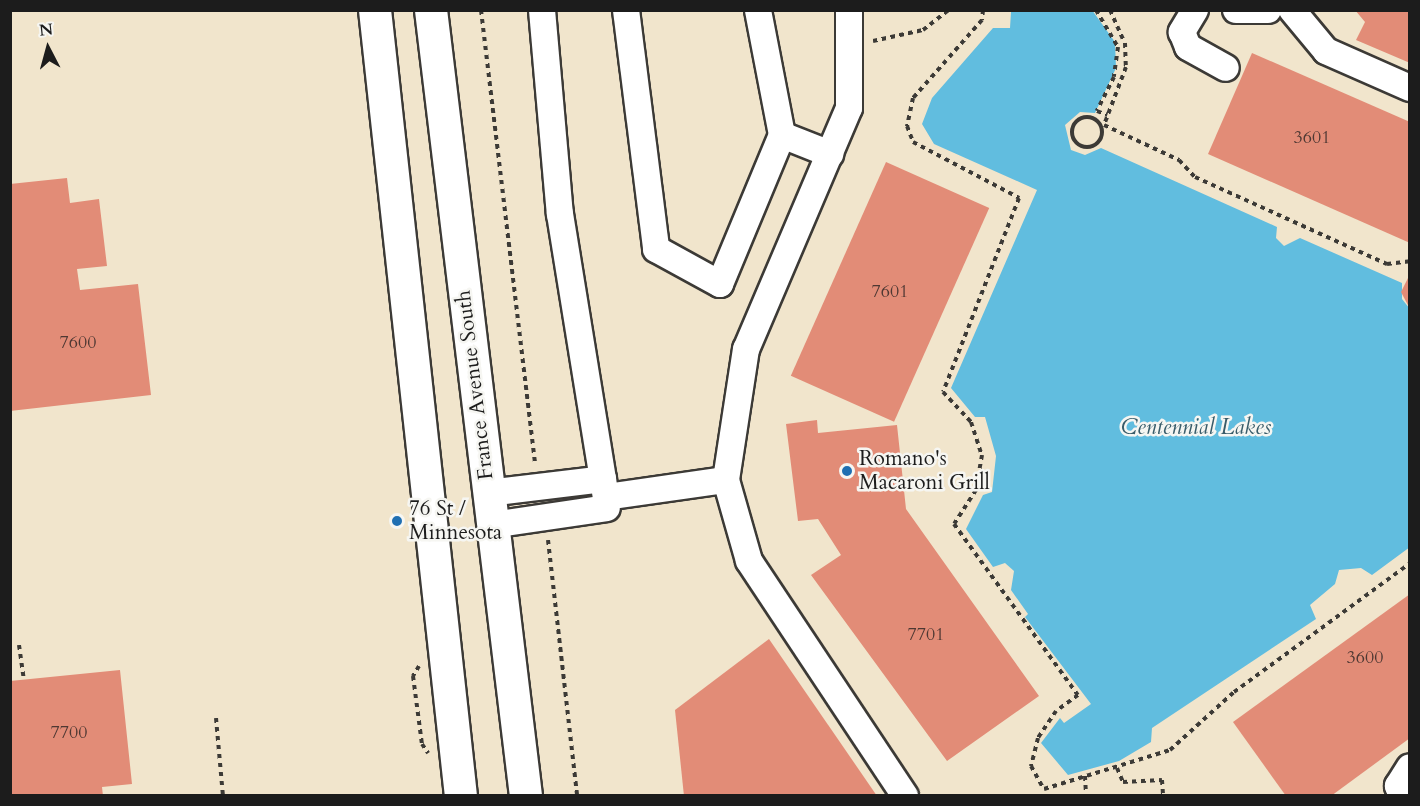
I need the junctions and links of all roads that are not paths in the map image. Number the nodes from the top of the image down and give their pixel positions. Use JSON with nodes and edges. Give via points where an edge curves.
{"nodes":[{"id":1,"x":375,"y":10,"type":"edge"},
{"id":2,"x":431,"y":10,"type":"edge"},
{"id":3,"x":542,"y":10,"type":"edge"},
{"id":4,"x":626,"y":10,"type":"edge"},
{"id":5,"x":758,"y":10,"type":"edge"},
{"id":6,"x":849,"y":10,"type":"edge"},
{"id":7,"x":1195,"y":10,"type":"edge"},
{"id":8,"x":1236,"y":10,"type":"edge"},
{"id":9,"x":1268,"y":10,"type":"edge"},
{"id":10,"x":1292,"y":10,"type":"edge"},
{"id":11,"x":1226,"y":68,"type":"dead end"},
{"id":12,"x":1410,"y":88,"type":"edge"},
{"id":13,"x":782,"y":135,"type":"junction"},
{"id":14,"x":830,"y":154,"type":"junction"},
{"id":15,"x":603,"y":479,"type":"junction"},
{"id":16,"x":726,"y":480,"type":"junction"},
{"id":17,"x":488,"y":493,"type":"junction"},
{"id":18,"x":607,"y":508,"type":"dead end"},
{"id":19,"x":492,"y":525,"type":"junction"},
{"id":20,"x":1410,"y":767,"type":"edge"},
{"id":21,"x":461,"y":795,"type":"edge"},
{"id":22,"x":526,"y":795,"type":"edge"},
{"id":23,"x":905,"y":795,"type":"edge"},
{"id":24,"x":1402,"y":795,"type":"edge"}],
"edges":[{"from":1,"to":21,"type":"main road"},
{"from":2,"to":17,"type":"main road","name":"France Avenue South"},
{"from":3,"to":15,"type":"lane","via":[[560,214]]},
{"from":4,"to":13,"type":"lane","via":[[656,249],[720,284]]},
{"from":5,"to":13,"type":"lane"},
{"from":6,"to":14,"type":"lane","via":[[849,108]]},
{"from":7,"to":11,"type":"lane","via":[[1182,32],[1188,47]]},
{"from":8,"to":9,"type":"lane"},
{"from":10,"to":12,"type":"lane","via":[[1326,51]]},
{"from":13,"to":14,"type":"lane"},
{"from":14,"to":16,"type":"lane","via":[[746,349]]},
{"from":15,"to":16,"type":"lane","via":[[606,497]]},
{"from":15,"to":17,"type":"lane"},
{"from":16,"to":23,"type":"lane","via":[[748,561]]},
{"from":17,"to":19,"type":"main road","name":"France Avenue South"},
{"from":18,"to":19,"type":"lane"},
{"from":19,"to":22,"type":"main road","name":"France Avenue South"},
{"from":20,"to":24,"type":"lane","via":[[1398,786]]}]}
